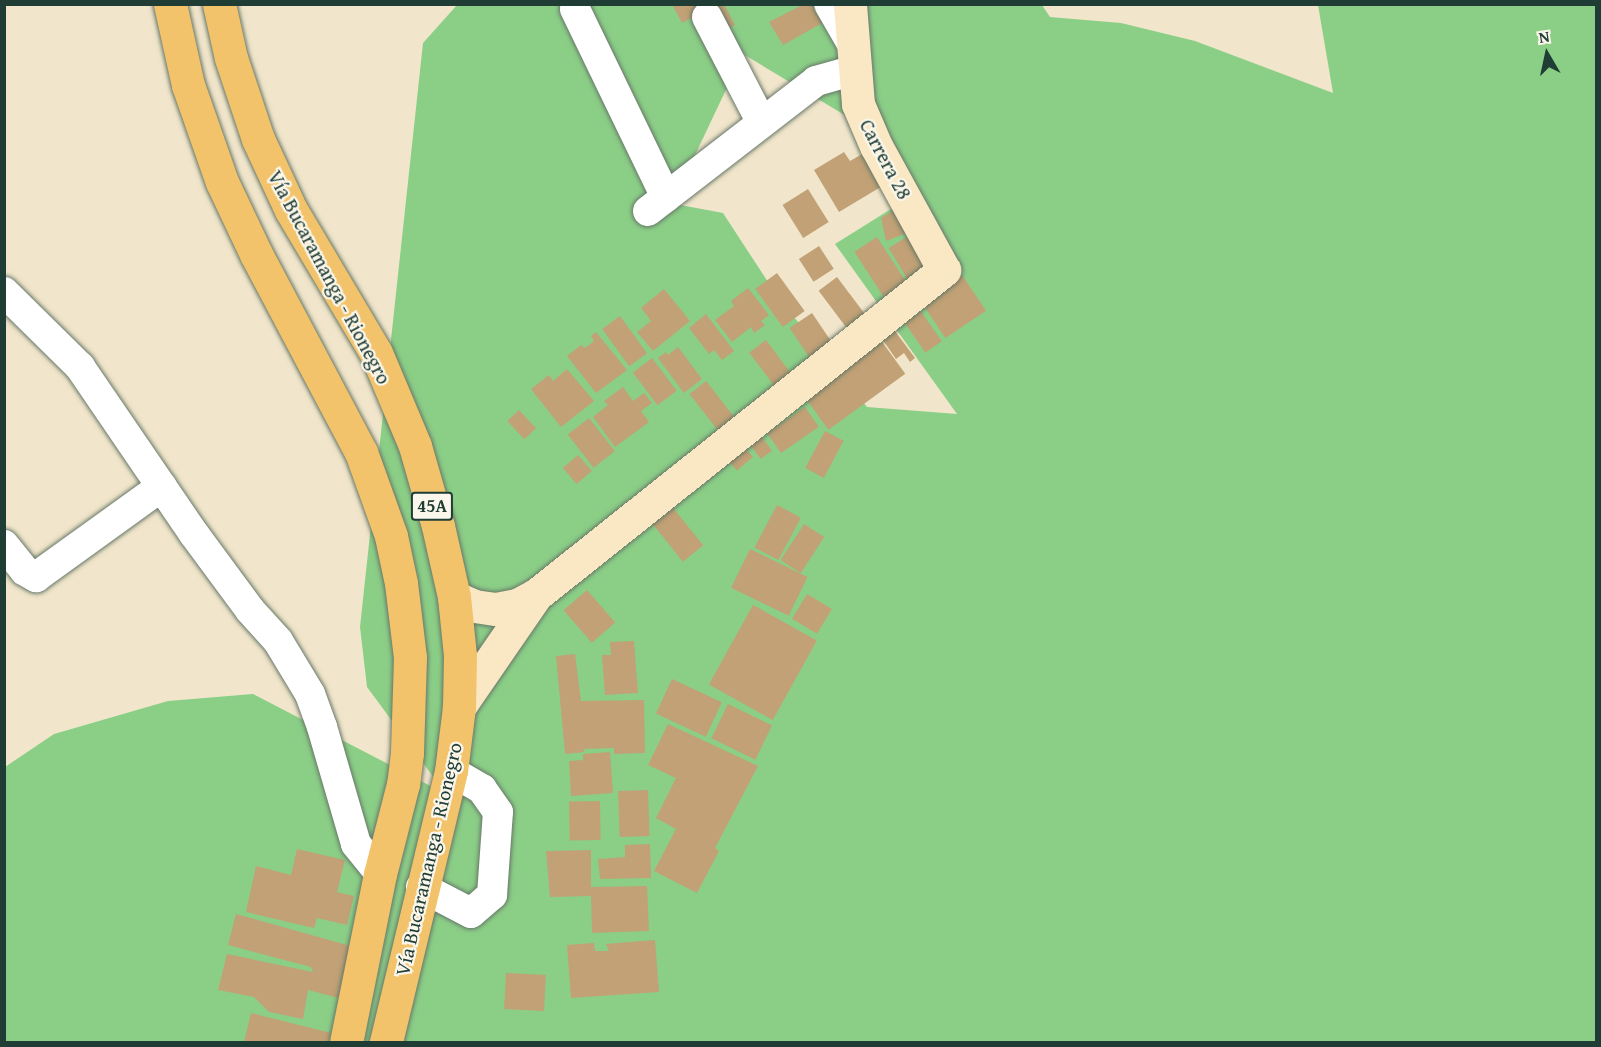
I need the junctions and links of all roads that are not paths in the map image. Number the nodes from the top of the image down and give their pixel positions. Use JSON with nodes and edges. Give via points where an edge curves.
{"nodes":[{"id":1,"x":170,"y":4,"type":"edge"},
{"id":2,"x":219,"y":4,"type":"edge"},
{"id":3,"x":829,"y":4,"type":"edge"},
{"id":4,"x":850,"y":4,"type":"edge"},
{"id":5,"x":575,"y":9,"type":"dead end"},
{"id":6,"x":707,"y":17,"type":"dead end"},
{"id":7,"x":853,"y":57,"type":"junction"},
{"id":8,"x":762,"y":123,"type":"junction"},
{"id":9,"x":4,"y":292,"type":"edge"},
{"id":10,"x":162,"y":486,"type":"junction"},
{"id":11,"x":4,"y":545,"type":"edge"},
{"id":12,"x":536,"y":596,"type":"junction"},
{"id":13,"x":454,"y":597,"type":"junction"},
{"id":14,"x":459,"y":707,"type":"junction"},
{"id":15,"x":451,"y":771,"type":"junction"},
{"id":16,"x":380,"y":874,"type":"junction"},
{"id":17,"x":421,"y":887,"type":"junction"},
{"id":18,"x":346,"y":1042,"type":"edge"},
{"id":19,"x":386,"y":1042,"type":"edge"}],
"edges":[{"from":1,"to":16,"type":"highway","name":"Vía Bucaramanga - Rionegro","number":"45A","via":[[188,85],[222,182],[361,452],[391,536],[410,657],[407,753]]},
{"from":2,"to":13,"type":"highway","name":"Vía Bucaramanga - Rionegro","number":"45A","via":[[231,58],[258,139],[291,210],[376,353],[415,446]]},
{"from":3,"to":7,"type":"street"},
{"from":4,"to":7,"type":"street","name":"Carrera 28"},
{"from":5,"to":8,"type":"street","via":[[657,204]]},
{"from":6,"to":8,"type":"street"},
{"from":7,"to":8,"type":"street"},
{"from":7,"to":12,"type":"street","name":"Carrera 28","via":[[858,104],[876,146],[944,270]]},
{"from":9,"to":10,"type":"street","via":[[80,367]]},
{"from":10,"to":11,"type":"street","via":[[36,577],[25,571]]},
{"from":10,"to":16,"type":"street","via":[[237,592],[278,641],[310,694],[356,844]]},
{"from":12,"to":13,"type":"street","via":[[495,609],[474,606]]},
{"from":12,"to":14,"type":"street"},
{"from":13,"to":14,"type":"highway","name":"Vía Bucaramanga - Rionegro","number":"45A","via":[[460,655]]},
{"from":14,"to":15,"type":"highway","name":"Vía Bucaramanga - Rionegro","number":"45A"},
{"from":15,"to":17,"type":"highway","name":"Vía Bucaramanga - Rionegro","number":"45A"},
{"from":15,"to":17,"type":"street","via":[[482,789],[498,812],[492,896],[471,913]]},
{"from":16,"to":18,"type":"highway","name":"Vía Bucaramanga - Rionegro","number":"45A"},
{"from":17,"to":19,"type":"highway","name":"Vía Bucaramanga - Rionegro","number":"45A"}]}
